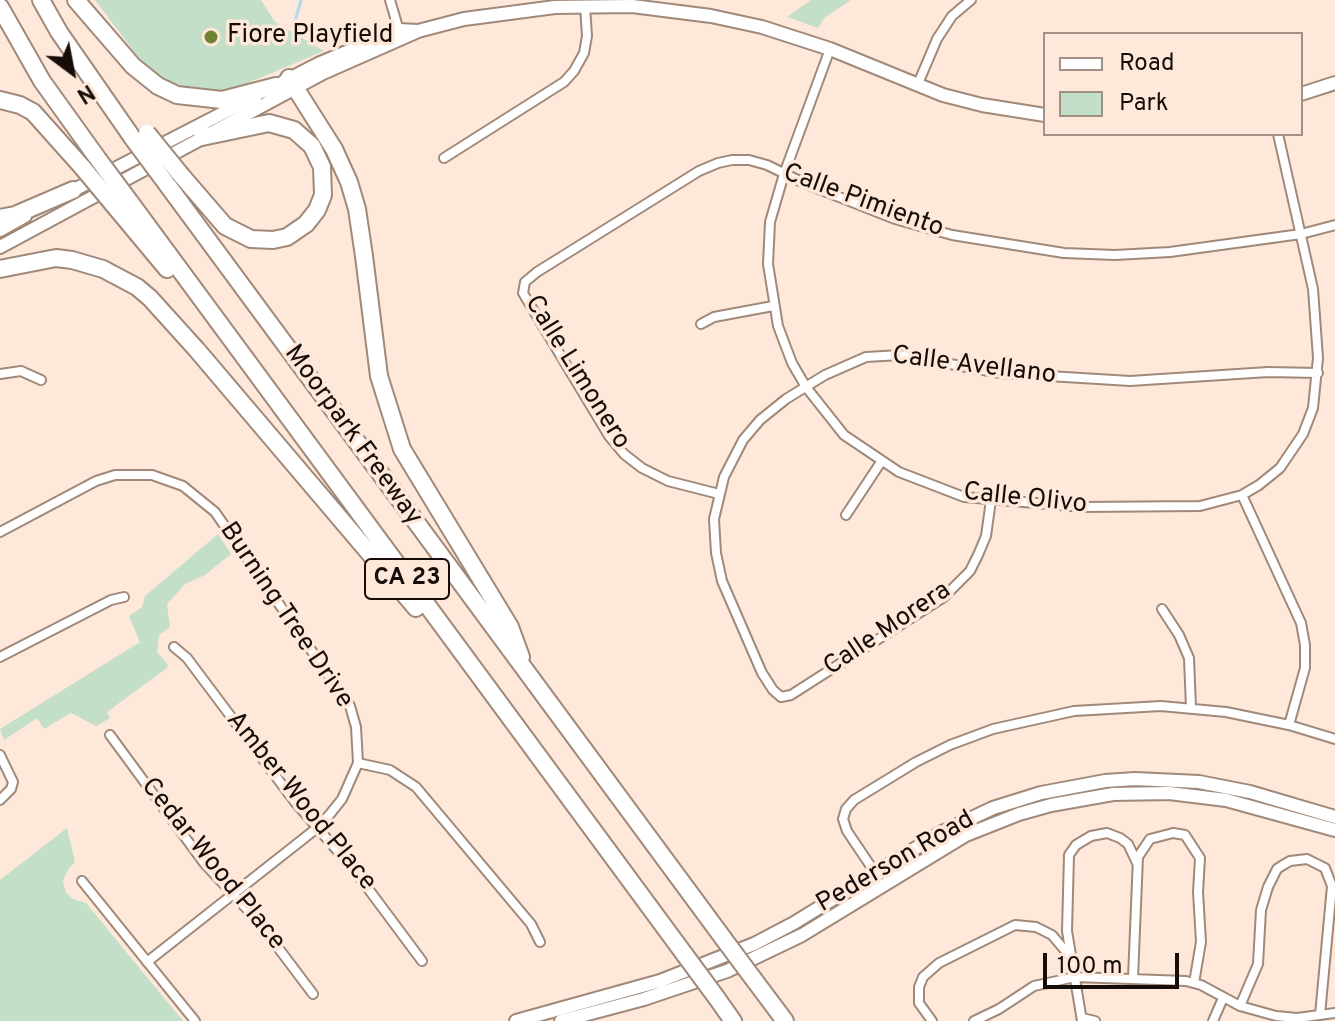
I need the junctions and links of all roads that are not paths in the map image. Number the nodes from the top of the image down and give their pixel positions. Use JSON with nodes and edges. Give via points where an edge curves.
{"nodes":[{"id":1,"x":41,"y":0,"type":"edge"},
{"id":2,"x":76,"y":0,"type":"edge"},
{"id":3,"x":390,"y":0,"type":"edge"},
{"id":4,"x":971,"y":0,"type":"edge"},
{"id":5,"x":585,"y":6,"type":"junction"},
{"id":6,"x":681,"y":6,"type":"edge"},
{"id":7,"x":0,"y":7,"type":"edge"},
{"id":8,"x":400,"y":35,"type":"junction"},
{"id":9,"x":830,"y":49,"type":"junction"},
{"id":10,"x":1335,"y":83,"type":"edge"},
{"id":11,"x":287,"y":84,"type":"junction"},
{"id":12,"x":917,"y":86,"type":"junction"},
{"id":13,"x":1303,"y":93,"type":"edge"},
{"id":14,"x":0,"y":100,"type":"edge"},
{"id":15,"x":1043,"y":115,"type":"edge"},
{"id":16,"x":1278,"y":136,"type":"edge"},
{"id":17,"x":141,"y":137,"type":"junction"},
{"id":18,"x":202,"y":137,"type":"junction"},
{"id":19,"x":444,"y":158,"type":"dead end"},
{"id":20,"x":784,"y":174,"type":"junction"},
{"id":21,"x":73,"y":190,"type":"junction"},
{"id":22,"x":123,"y":206,"type":"junction"},
{"id":23,"x":0,"y":218,"type":"edge"},
{"id":24,"x":1335,"y":225,"type":"edge"},
{"id":25,"x":0,"y":230,"type":"edge"},
{"id":26,"x":1301,"y":234,"type":"junction"},
{"id":27,"x":0,"y":247,"type":"edge"},
{"id":28,"x":0,"y":269,"type":"edge"},
{"id":29,"x":523,"y":287,"type":"joint"},
{"id":30,"x":773,"y":306,"type":"junction"},
{"id":31,"x":701,"y":324,"type":"dead end"},
{"id":32,"x":1318,"y":373,"type":"junction"},
{"id":33,"x":0,"y":374,"type":"edge"},
{"id":34,"x":41,"y":380,"type":"dead end"},
{"id":35,"x":806,"y":387,"type":"junction"},
{"id":36,"x":881,"y":462,"type":"junction"},
{"id":37,"x":719,"y":494,"type":"junction"},
{"id":38,"x":1242,"y":495,"type":"junction"},
{"id":39,"x":991,"y":500,"type":"junction"},
{"id":40,"x":846,"y":515,"type":"dead end"},
{"id":41,"x":0,"y":532,"type":"edge"},
{"id":42,"x":124,"y":597,"type":"dead end"},
{"id":43,"x":1162,"y":609,"type":"dead end"},
{"id":44,"x":174,"y":647,"type":"dead end"},
{"id":45,"x":0,"y":657,"type":"edge"},
{"id":46,"x":529,"y":677,"type":"junction"},
{"id":47,"x":781,"y":697,"type":"joint"},
{"id":48,"x":1191,"y":708,"type":"junction"},
{"id":49,"x":1289,"y":725,"type":"junction"},
{"id":50,"x":110,"y":735,"type":"dead end"},
{"id":51,"x":1335,"y":739,"type":"edge"},
{"id":52,"x":531,"y":747,"type":"junction"},
{"id":53,"x":0,"y":755,"type":"edge"},
{"id":54,"x":358,"y":763,"type":"junction"},
{"id":55,"x":0,"y":800,"type":"edge"},
{"id":56,"x":1335,"y":817,"type":"edge"},
{"id":57,"x":317,"y":828,"type":"junction"},
{"id":58,"x":1335,"y":830,"type":"edge"},
{"id":59,"x":1137,"y":863,"type":"junction"},
{"id":60,"x":875,"y":873,"type":"junction"},
{"id":61,"x":82,"y":881,"type":"dead end"},
{"id":62,"x":882,"y":885,"type":"junction"},
{"id":63,"x":232,"y":894,"type":"junction"},
{"id":64,"x":540,"y":942,"type":"dead end"},
{"id":65,"x":1069,"y":955,"type":"junction"},
{"id":66,"x":422,"y":961,"type":"dead end"},
{"id":67,"x":147,"y":962,"type":"junction"},
{"id":68,"x":1075,"y":977,"type":"junction"},
{"id":69,"x":1133,"y":978,"type":"junction"},
{"id":70,"x":1194,"y":983,"type":"junction"},
{"id":71,"x":313,"y":994,"type":"dead end"},
{"id":72,"x":1223,"y":998,"type":"junction"},
{"id":73,"x":1240,"y":1006,"type":"junction"},
{"id":74,"x":1335,"y":1013,"type":"edge"},
{"id":75,"x":1320,"y":1015,"type":"junction"},
{"id":76,"x":1082,"y":1020,"type":"edge"},
{"id":77,"x":195,"y":1021,"type":"edge"},
{"id":78,"x":516,"y":1021,"type":"edge"},
{"id":79,"x":561,"y":1021,"type":"edge"},
{"id":80,"x":733,"y":1021,"type":"edge"},
{"id":81,"x":785,"y":1021,"type":"edge"},
{"id":82,"x":932,"y":1021,"type":"edge"},
{"id":83,"x":974,"y":1021,"type":"edge"},
{"id":84,"x":1095,"y":1021,"type":"edge"},
{"id":85,"x":1213,"y":1021,"type":"edge"}],
"edges":[{"from":1,"to":17,"type":"highway","name":"Moorpark Freeway","number":"CA 23","via":[[114,109]]},
{"from":2,"to":11,"type":"highway","via":[[133,66],[177,95],[222,100]]},
{"from":3,"to":8,"type":"street"},
{"from":4,"to":12,"type":"street","via":[[937,39]]},
{"from":5,"to":6,"type":"street"},
{"from":5,"to":8,"type":"street","via":[[495,15]]},
{"from":5,"to":19,"type":"street","via":[[584,53],[564,82]]},
{"from":6,"to":9,"type":"street"},
{"from":7,"to":22,"type":"highway","name":"Moorpark Freeway","number":"CA 23","bridge":true},
{"from":8,"to":11,"type":"street","via":[[334,69]]},
{"from":9,"to":12,"type":"street"},
{"from":9,"to":20,"type":"street","name":"Calle Olivo"},
{"from":10,"to":13,"type":"street"},
{"from":11,"to":18,"type":"street"},
{"from":11,"to":21,"type":"street"},
{"from":11,"to":46,"type":"highway","via":[[334,149],[349,182],[379,376],[402,449],[510,627]]},
{"from":12,"to":15,"type":"street","via":[[982,105]]},
{"from":14,"to":22,"type":"highway","bridge":true,"via":[[33,112]]},
{"from":16,"to":26,"type":"street","name":"Calle Olivo"},
{"from":17,"to":18,"type":"highway","bridge":true,"via":[[225,226],[251,239],[287,237],[317,210],[323,195],[322,167],[312,146],[294,130],[269,123]]},
{"from":17,"to":46,"type":"highway","name":"Moorpark Freeway","number":"CA 23","bridge":true,"via":[[166,183]]},
{"from":18,"to":27,"type":"street"},
{"from":20,"to":26,"type":"street","name":"Calle Pimiento","via":[[917,226],[1064,253],[1146,254]]},
{"from":20,"to":29,"type":"street","name":"Calle Pimiento","via":[[749,160],[699,171],[550,263]]},
{"from":20,"to":30,"type":"street","name":"Calle Olivo","via":[[769,233]]},
{"from":21,"to":23,"type":"highway"},
{"from":21,"to":25,"type":"street"},
{"from":22,"to":52,"type":"highway","name":"Moorpark Freeway","number":"CA 23","via":[[257,376]]},
{"from":24,"to":26,"type":"street","name":"Calle Pimiento"},
{"from":26,"to":32,"type":"street","name":"Calle Olivo","via":[[1316,303]]},
{"from":28,"to":52,"type":"highway","via":[[72,260],[122,277],[150,298]]},
{"from":29,"to":37,"type":"street","name":"Calle Limonero","via":[[538,321],[624,454],[668,481]]},
{"from":30,"to":31,"type":"street"},
{"from":30,"to":35,"type":"street","name":"Calle Olivo","via":[[785,348]]},
{"from":32,"to":35,"type":"street","name":"Calle Avellano","via":[[1102,380],[1000,373],[900,355],[866,357]]},
{"from":32,"to":38,"type":"street","name":"Calle Olivo","via":[[1313,408],[1293,452]]},
{"from":33,"to":34,"type":"street","via":[[21,371]]},
{"from":35,"to":36,"type":"street","name":"Calle Olivo","via":[[838,428]]},
{"from":35,"to":37,"type":"street","name":"Calle Avellano","via":[[760,420],[743,440]]},
{"from":36,"to":39,"type":"street","name":"Calle Olivo","via":[[917,481]]},
{"from":36,"to":40,"type":"street"},
{"from":37,"to":47,"type":"street","name":"Calle Avellano","via":[[714,534],[722,581],[762,673]]},
{"from":38,"to":39,"type":"street","name":"Calle Olivo","via":[[1200,506],[1151,508]]},
{"from":38,"to":49,"type":"street","via":[[1301,623],[1305,668]]},
{"from":39,"to":47,"type":"street","name":"Calle Morera","via":[[986,536],[958,585]]},
{"from":41,"to":54,"type":"street","name":"Burning Tree Drive","via":[[115,475],[152,475],[196,494],[241,546],[350,706]]},
{"from":42,"to":45,"type":"street"},
{"from":43,"to":48,"type":"street","via":[[1189,658]]},
{"from":44,"to":57,"type":"street","name":"Amber Wood Place"},
{"from":46,"to":81,"type":"highway","name":"Moorpark Freeway","number":"CA 23","bridge":true},
{"from":48,"to":49,"type":"street"},
{"from":48,"to":60,"type":"street","via":[[1073,711],[993,729],[932,754],[846,809],[847,831]]},
{"from":49,"to":51,"type":"street"},
{"from":50,"to":63,"type":"street","name":"Cedar Wood Place"},
{"from":52,"to":80,"type":"highway","name":"Moorpark Freeway","number":"CA 23","bridge":true},
{"from":53,"to":55,"type":"street","via":[[13,782]]},
{"from":54,"to":57,"type":"street","name":"Burning Tree Drive","via":[[342,799]]},
{"from":54,"to":64,"type":"street","via":[[390,770],[416,787],[531,924]]},
{"from":56,"to":60,"type":"street","name":"Pederson Road","via":[[1224,786],[1169,779],[1105,781],[993,808]]},
{"from":57,"to":63,"type":"street","name":"Burning Tree Drive"},
{"from":57,"to":66,"type":"street","name":"Amber Wood Place"},
{"from":58,"to":62,"type":"street","name":"Pederson Road","via":[[1226,800],[1169,793],[1091,797],[990,824]]},
{"from":59,"to":65,"type":"street","via":[[1128,844],[1107,833],[1076,845],[1069,855]]},
{"from":59,"to":69,"type":"street"},
{"from":59,"to":70,"type":"street","via":[[1150,839],[1173,833],[1185,835],[1200,858],[1201,942]]},
{"from":60,"to":62,"type":"street"},
{"from":60,"to":78,"type":"street","name":"Pederson Road","via":[[794,923],[716,960],[646,986]]},
{"from":61,"to":67,"type":"street"},
{"from":62,"to":79,"type":"street","name":"Pederson Road","via":[[802,935],[727,971]]},
{"from":63,"to":67,"type":"street","name":"Burning Tree Drive"},
{"from":63,"to":71,"type":"street","name":"Cedar Wood Place"},
{"from":65,"to":68,"type":"street"},
{"from":65,"to":82,"type":"street","via":[[1052,935],[1015,925],[939,963],[923,977],[919,1003]]},
{"from":67,"to":77,"type":"street"},
{"from":68,"to":69,"type":"street"},
{"from":68,"to":76,"type":"street"},
{"from":68,"to":83,"type":"street","via":[[1034,986]]},
{"from":69,"to":70,"type":"street"},
{"from":70,"to":72,"type":"street"},
{"from":72,"to":73,"type":"street"},
{"from":72,"to":85,"type":"street"},
{"from":73,"to":75,"type":"street","via":[[1276,1016]]},
{"from":73,"to":75,"type":"street","via":[[1258,964],[1268,887],[1277,869],[1307,859],[1325,868],[1332,886]]},
{"from":74,"to":75,"type":"street"},
{"from":76,"to":84,"type":"street"}]}
